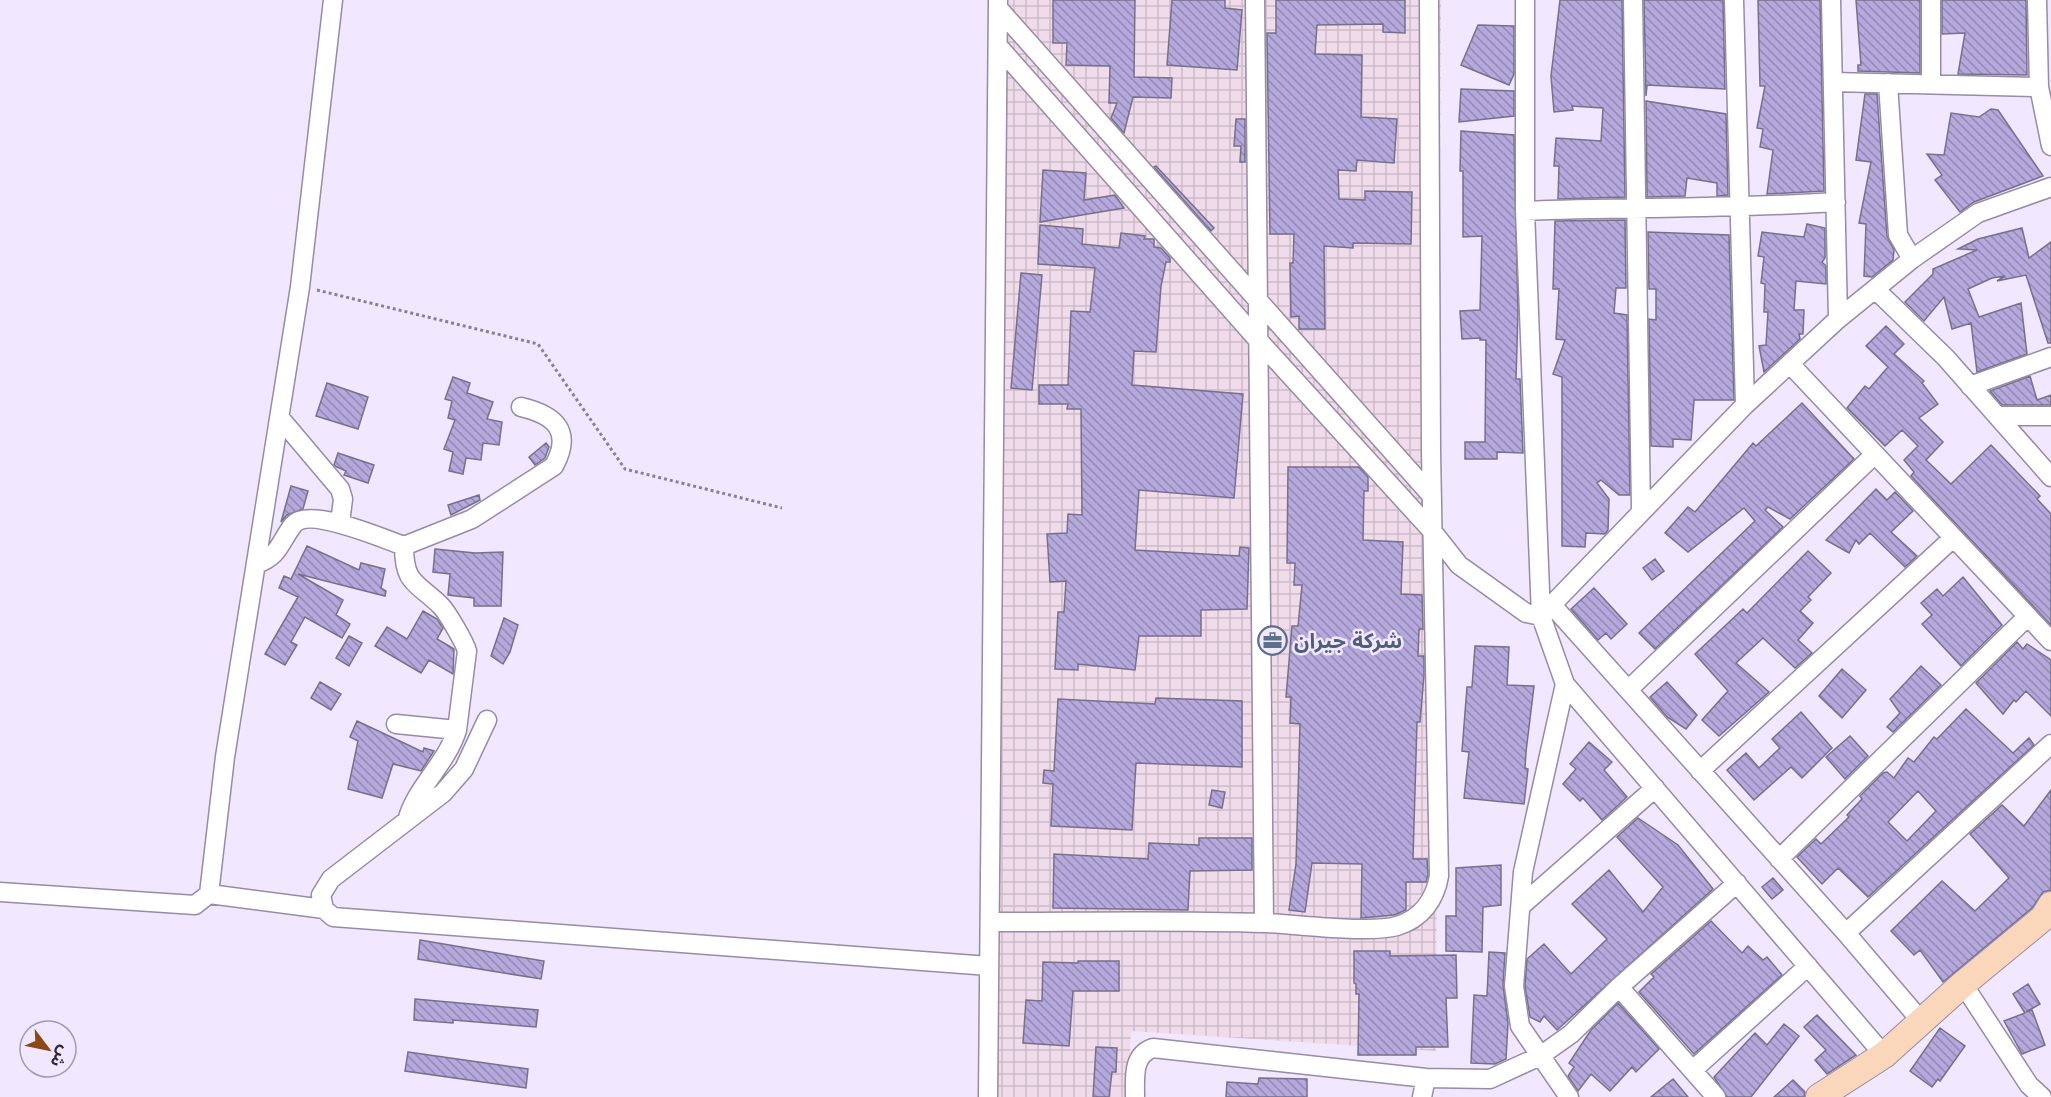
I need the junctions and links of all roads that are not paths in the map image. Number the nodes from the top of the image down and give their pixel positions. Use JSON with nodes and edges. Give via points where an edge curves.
{"nodes":[{"id":1,"x":333,"y":0,"type":"edge"},
{"id":2,"x":1255,"y":0,"type":"edge"},
{"id":3,"x":1429,"y":0,"type":"edge"},
{"id":4,"x":1525,"y":0,"type":"edge"},
{"id":5,"x":1633,"y":0,"type":"edge"},
{"id":6,"x":1734,"y":0,"type":"edge"},
{"id":7,"x":1832,"y":0,"type":"edge"},
{"id":8,"x":1931,"y":0,"type":"edge"},
{"id":9,"x":2037,"y":0,"type":"edge"},
{"id":10,"x":998,"y":4,"type":"edge"},
{"id":11,"x":998,"y":46,"type":"junction"},
{"id":12,"x":1833,"y":82,"type":"junction"},
{"id":13,"x":1888,"y":83,"type":"junction"},
{"id":14,"x":1931,"y":84,"type":"junction"},
{"id":15,"x":2039,"y":87,"type":"junction"},
{"id":16,"x":2051,"y":146,"type":"edge"},
{"id":17,"x":2051,"y":187,"type":"edge"},
{"id":18,"x":1836,"y":202,"type":"junction"},
{"id":19,"x":1636,"y":207,"type":"junction"},
{"id":20,"x":1739,"y":208,"type":"junction"},
{"id":21,"x":1525,"y":211,"type":"junction"},
{"id":22,"x":1183,"y":218,"type":"junction"},
{"id":23,"x":1154,"y":223,"type":"junction"},
{"id":24,"x":1912,"y":258,"type":"junction"},
{"id":25,"x":1875,"y":289,"type":"junction"},
{"id":26,"x":1258,"y":303,"type":"junction"},
{"id":27,"x":1839,"y":319,"type":"junction"},
{"id":28,"x":1282,"y":331,"type":"junction"},
{"id":29,"x":1258,"y":333,"type":"junction"},
{"id":30,"x":2051,"y":357,"type":"edge"},
{"id":31,"x":1790,"y":364,"type":"junction"},
{"id":32,"x":1970,"y":386,"type":"junction"},
{"id":33,"x":1745,"y":405,"type":"junction"},
{"id":34,"x":521,"y":407,"type":"dead end"},
{"id":35,"x":1997,"y":416,"type":"junction"},
{"id":36,"x":2051,"y":416,"type":"edge"},
{"id":37,"x":280,"y":418,"type":"junction"},
{"id":38,"x":1874,"y":455,"type":"junction"},
{"id":39,"x":2051,"y":477,"type":"edge"},
{"id":40,"x":1432,"y":496,"type":"junction"},
{"id":41,"x":1641,"y":510,"type":"junction"},
{"id":42,"x":340,"y":523,"type":"junction"},
{"id":43,"x":1433,"y":531,"type":"junction"},
{"id":44,"x":1953,"y":538,"type":"junction"},
{"id":45,"x":404,"y":546,"type":"junction"},
{"id":46,"x":256,"y":564,"type":"junction"},
{"id":47,"x":1546,"y":610,"type":"junction"},
{"id":48,"x":2027,"y":617,"type":"junction"},
{"id":49,"x":2051,"y":641,"type":"edge"},
{"id":50,"x":1565,"y":684,"type":"junction"},
{"id":51,"x":1628,"y":690,"type":"junction"},
{"id":52,"x":487,"y":720,"type":"dead end"},
{"id":53,"x":396,"y":724,"type":"dead end"},
{"id":54,"x":457,"y":730,"type":"junction"},
{"id":55,"x":2051,"y":744,"type":"edge"},
{"id":56,"x":1700,"y":771,"type":"junction"},
{"id":57,"x":1655,"y":788,"type":"junction"},
{"id":58,"x":407,"y":821,"type":"junction"},
{"id":59,"x":1779,"y":859,"type":"junction"},
{"id":60,"x":1737,"y":883,"type":"junction"},
{"id":61,"x":0,"y":892,"type":"edge"},
{"id":62,"x":209,"y":894,"type":"junction"},
{"id":63,"x":1522,"y":905,"type":"junction"},
{"id":64,"x":2051,"y":905,"type":"edge"},
{"id":65,"x":324,"y":909,"type":"junction"},
{"id":66,"x":990,"y":922,"type":"junction"},
{"id":67,"x":1264,"y":923,"type":"junction"},
{"id":68,"x":1846,"y":933,"type":"junction"},
{"id":69,"x":989,"y":966,"type":"junction"},
{"id":70,"x":1809,"y":966,"type":"junction"},
{"id":71,"x":1963,"y":984,"type":"junction"},
{"id":72,"x":1619,"y":987,"type":"junction"},
{"id":73,"x":1922,"y":1022,"type":"junction"},
{"id":74,"x":1884,"y":1055,"type":"junction"},
{"id":75,"x":1540,"y":1056,"type":"junction"},
{"id":76,"x":1694,"y":1070,"type":"junction"},
{"id":77,"x":1426,"y":1078,"type":"junction"},
{"id":78,"x":988,"y":1097,"type":"edge"},
{"id":79,"x":1135,"y":1097,"type":"edge"},
{"id":80,"x":1422,"y":1097,"type":"edge"},
{"id":81,"x":1569,"y":1097,"type":"edge"},
{"id":82,"x":1716,"y":1097,"type":"edge"},
{"id":83,"x":1819,"y":1097,"type":"edge"},
{"id":84,"x":2042,"y":1097,"type":"edge"}],
"edges":[{"from":1,"to":37,"type":"street","via":[[300,286]]},
{"from":2,"to":26,"type":"street"},
{"from":3,"to":40,"type":"street"},
{"from":4,"to":21,"type":"street"},
{"from":5,"to":19,"type":"street"},
{"from":6,"to":20,"type":"street"},
{"from":7,"to":12,"type":"street"},
{"from":8,"to":14,"type":"street"},
{"from":9,"to":15,"type":"street"},
{"from":10,"to":11,"type":"street"},
{"from":10,"to":22,"type":"street"},
{"from":11,"to":23,"type":"street"},
{"from":11,"to":66,"type":"street"},
{"from":12,"to":13,"type":"street"},
{"from":12,"to":18,"type":"street"},
{"from":13,"to":14,"type":"street"},
{"from":13,"to":24,"type":"street","via":[[1898,235]]},
{"from":14,"to":15,"type":"street"},
{"from":15,"to":16,"type":"street"},
{"from":17,"to":24,"type":"street","via":[[1978,213]]},
{"from":18,"to":20,"type":"street"},
{"from":18,"to":27,"type":"street"},
{"from":19,"to":20,"type":"street"},
{"from":19,"to":21,"type":"street"},
{"from":19,"to":41,"type":"street"},
{"from":20,"to":33,"type":"street"},
{"from":21,"to":47,"type":"street"},
{"from":22,"to":23,"type":"street"},
{"from":22,"to":26,"type":"street"},
{"from":23,"to":29,"type":"street"},
{"from":24,"to":25,"type":"street"},
{"from":25,"to":27,"type":"street"},
{"from":25,"to":32,"type":"street"},
{"from":26,"to":28,"type":"street"},
{"from":26,"to":29,"type":"street"},
{"from":27,"to":31,"type":"street"},
{"from":28,"to":29,"type":"street"},
{"from":28,"to":40,"type":"street"},
{"from":29,"to":43,"type":"street"},
{"from":29,"to":67,"type":"street"},
{"from":30,"to":32,"type":"street"},
{"from":31,"to":33,"type":"street"},
{"from":31,"to":38,"type":"street"},
{"from":32,"to":35,"type":"street"},
{"from":33,"to":41,"type":"street"},
{"from":34,"to":45,"type":"street","via":[[546,415],[562,432],[562,452],[554,466],[472,519]]},
{"from":35,"to":36,"type":"street"},
{"from":35,"to":39,"type":"street"},
{"from":37,"to":42,"type":"street","via":[[340,489]]},
{"from":37,"to":46,"type":"street"},
{"from":38,"to":44,"type":"street"},
{"from":38,"to":51,"type":"street"},
{"from":40,"to":43,"type":"street"},
{"from":41,"to":47,"type":"street"},
{"from":42,"to":45,"type":"street"},
{"from":42,"to":46,"type":"street","via":[[303,519],[294,523],[278,552]]},
{"from":43,"to":47,"type":"street","via":[[1459,565],[1526,613]]},
{"from":43,"to":67,"type":"street","via":[[1439,876],[1434,896],[1410,920],[1384,928]]},
{"from":44,"to":48,"type":"street"},
{"from":44,"to":56,"type":"street"},
{"from":45,"to":54,"type":"street","via":[[404,567],[417,588],[443,608],[465,642]]},
{"from":46,"to":62,"type":"street","via":[[225,757]]},
{"from":47,"to":50,"type":"street"},
{"from":47,"to":51,"type":"street"},
{"from":48,"to":49,"type":"street"},
{"from":48,"to":59,"type":"street"},
{"from":50,"to":57,"type":"street"},
{"from":50,"to":63,"type":"street","via":[[1523,872]]},
{"from":51,"to":56,"type":"street"},
{"from":52,"to":58,"type":"street","via":[[464,769],[443,793]]},
{"from":53,"to":54,"type":"street"},
{"from":54,"to":58,"type":"street","via":[[450,750],[412,800]]},
{"from":55,"to":68,"type":"street"},
{"from":56,"to":59,"type":"street"},
{"from":57,"to":60,"type":"street"},
{"from":57,"to":63,"type":"street"},
{"from":58,"to":65,"type":"street","via":[[331,879],[321,895]]},
{"from":59,"to":68,"type":"street"},
{"from":60,"to":70,"type":"street"},
{"from":60,"to":72,"type":"street"},
{"from":61,"to":62,"type":"street","via":[[195,905]]},
{"from":62,"to":65,"type":"street"},
{"from":63,"to":75,"type":"street","via":[[1514,986],[1520,1026]]},
{"from":64,"to":71,"type":"street","via":[[2043,918]]},
{"from":65,"to":69,"type":"street","via":[[333,917]]},
{"from":66,"to":67,"type":"street"},
{"from":66,"to":69,"type":"street"},
{"from":68,"to":73,"type":"street"},
{"from":69,"to":78,"type":"street"},
{"from":70,"to":74,"type":"street"},
{"from":70,"to":76,"type":"street"},
{"from":71,"to":73,"type":"street"},
{"from":71,"to":84,"type":"street","via":[[2029,1085]]},
{"from":72,"to":75,"type":"street","via":[[1571,1034]]},
{"from":72,"to":76,"type":"street"},
{"from":73,"to":74,"type":"street"},
{"from":74,"to":83,"type":"street"},
{"from":75,"to":77,"type":"street","via":[[1490,1079]]},
{"from":75,"to":81,"type":"street"},
{"from":76,"to":82,"type":"street"},
{"from":77,"to":79,"type":"street","via":[[1153,1048],[1144,1052],[1137,1063]]},
{"from":77,"to":80,"type":"street"}]}
